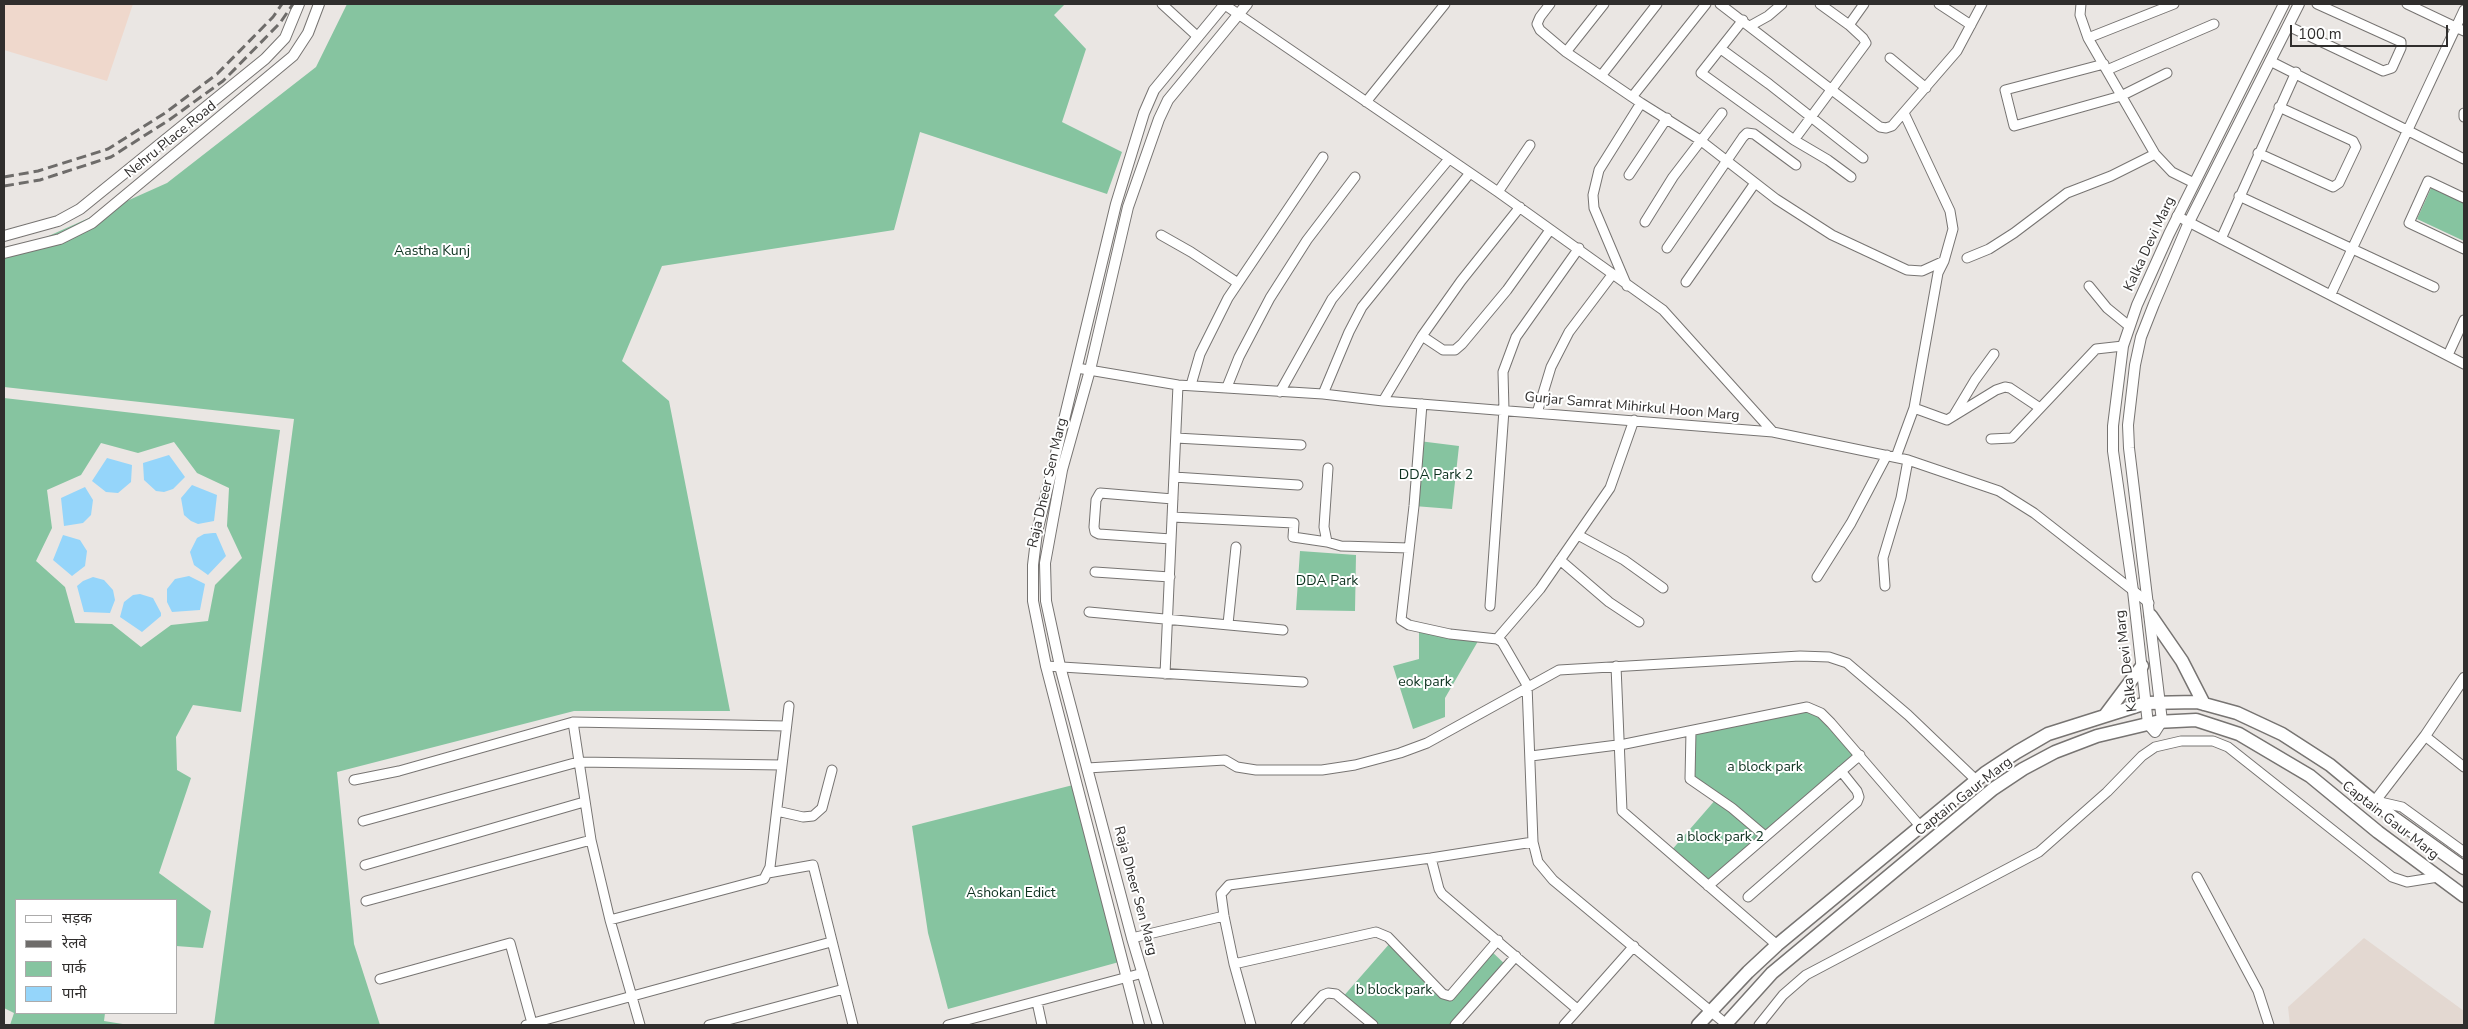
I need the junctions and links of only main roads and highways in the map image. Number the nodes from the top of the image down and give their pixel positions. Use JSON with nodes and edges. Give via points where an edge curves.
{"nodes":[{"id":1,"x":2151,"y":616,"type":"road end"},
{"id":2,"x":2142,"y":666,"type":"road end"},
{"id":3,"x":2204,"y":704,"type":"junction"},
{"id":4,"x":2106,"y":714,"type":"junction"},
{"id":5,"x":2464,"y":868,"type":"edge"},
{"id":6,"x":2464,"y":896,"type":"edge"},
{"id":7,"x":1725,"y":1024,"type":"edge"},
{"id":8,"x":1698,"y":1025,"type":"edge"}],
"edges":[{"from":1,"to":3,"type":"main road","via":[[2182,661]]},
{"from":2,"to":4,"type":"main road"},
{"from":3,"to":4,"type":"main road","name":"Captain Gaur Marg","via":[[2146,703]]},
{"from":3,"to":5,"type":"main road","name":"Captain Gaur Marg","via":[[2237,713],[2282,734],[2330,765],[2394,818]]},
{"from":4,"to":8,"type":"main road","name":"Captain Gaur Marg","via":[[2048,734],[1976,780],[1777,945]]},
{"from":6,"to":7,"type":"main road","name":"Captain Gaur Marg","via":[[2310,776],[2239,734],[2196,720],[2097,736],[2055,752],[1994,789],[1772,974]]}]}
